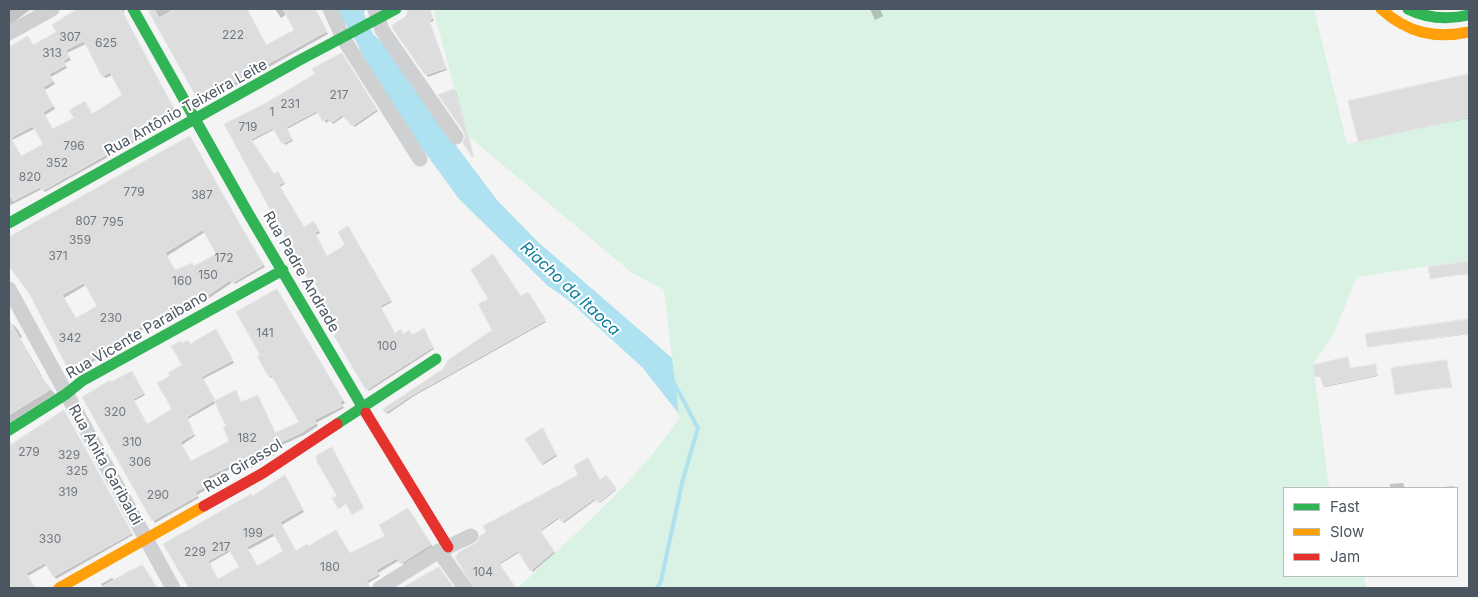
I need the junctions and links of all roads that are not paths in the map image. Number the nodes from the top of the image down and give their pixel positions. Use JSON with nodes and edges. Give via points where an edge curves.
{"nodes":[{"id":1,"x":52,"y":9,"type":"edge"},
{"id":2,"x":133,"y":9,"type":"edge"},
{"id":3,"x":330,"y":9,"type":"edge"},
{"id":4,"x":396,"y":9,"type":"edge"},
{"id":5,"x":1381,"y":9,"type":"edge"},
{"id":6,"x":1408,"y":9,"type":"edge"},
{"id":7,"x":1469,"y":15,"type":"edge"},
{"id":8,"x":375,"y":16,"type":"edge"},
{"id":9,"x":1469,"y":32,"type":"edge"},
{"id":10,"x":9,"y":33,"type":"edge"},
{"id":11,"x":346,"y":37,"type":"junction"},
{"id":12,"x":194,"y":118,"type":"junction"},
{"id":13,"x":456,"y":137,"type":"dead end"},
{"id":14,"x":420,"y":159,"type":"dead end"},
{"id":15,"x":9,"y":224,"type":"edge"},
{"id":16,"x":283,"y":270,"type":"junction"},
{"id":17,"x":9,"y":289,"type":"edge"},
{"id":18,"x":436,"y":360,"type":"dead end"},
{"id":19,"x":66,"y":394,"type":"junction"},
{"id":20,"x":362,"y":409,"type":"junction"},
{"id":21,"x":9,"y":430,"type":"edge"},
{"id":22,"x":471,"y":536,"type":"dead end"},
{"id":23,"x":146,"y":540,"type":"junction"},
{"id":24,"x":443,"y":549,"type":"junction"},
{"id":25,"x":60,"y":588,"type":"edge"},
{"id":26,"x":173,"y":588,"type":"edge"},
{"id":27,"x":380,"y":588,"type":"edge"},
{"id":28,"x":465,"y":588,"type":"edge"}],
"edges":[{"from":1,"to":10,"type":"street"},
{"from":2,"to":12,"type":"street","name":"Rua Padre Andrade"},
{"from":3,"to":11,"type":"street"},
{"from":4,"to":8,"type":"street","name":"Rua Antônio Teixeira Leite"},
{"from":5,"to":9,"type":"street","via":[[1392,20],[1420,34],[1443,38]]},
{"from":6,"to":7,"type":"street","via":[[1440,19]]},
{"from":8,"to":11,"type":"street","name":"Rua Antônio Teixeira Leite"},
{"from":8,"to":13,"type":"street"},
{"from":11,"to":12,"type":"street","name":"Rua Antônio Teixeira Leite"},
{"from":11,"to":14,"type":"street"},
{"from":12,"to":15,"type":"street","name":"Rua Antônio Teixeira Leite"},
{"from":12,"to":16,"type":"street","name":"Rua Padre Andrade"},
{"from":16,"to":19,"type":"street","name":"Rua Vicente Paraibano","via":[[82,381]]},
{"from":16,"to":20,"type":"street","name":"Rua Padre Andrade"},
{"from":17,"to":19,"type":"street","name":"Rua Anita Garibaldi"},
{"from":18,"to":20,"type":"street","name":"Rua Girassol"},
{"from":19,"to":21,"type":"street","name":"Rua Vicente Paraibano"},
{"from":19,"to":23,"type":"street","name":"Rua Anita Garibaldi"},
{"from":20,"to":23,"type":"street","name":"Rua Girassol","via":[[263,473]]},
{"from":20,"to":24,"type":"street","name":"Rua Padre Andrade"},
{"from":22,"to":24,"type":"street"},
{"from":23,"to":25,"type":"street","name":"Rua Girassol"},
{"from":23,"to":26,"type":"street","name":"Rua Anita Garibaldi"},
{"from":24,"to":27,"type":"street"},
{"from":24,"to":28,"type":"street"}]}
